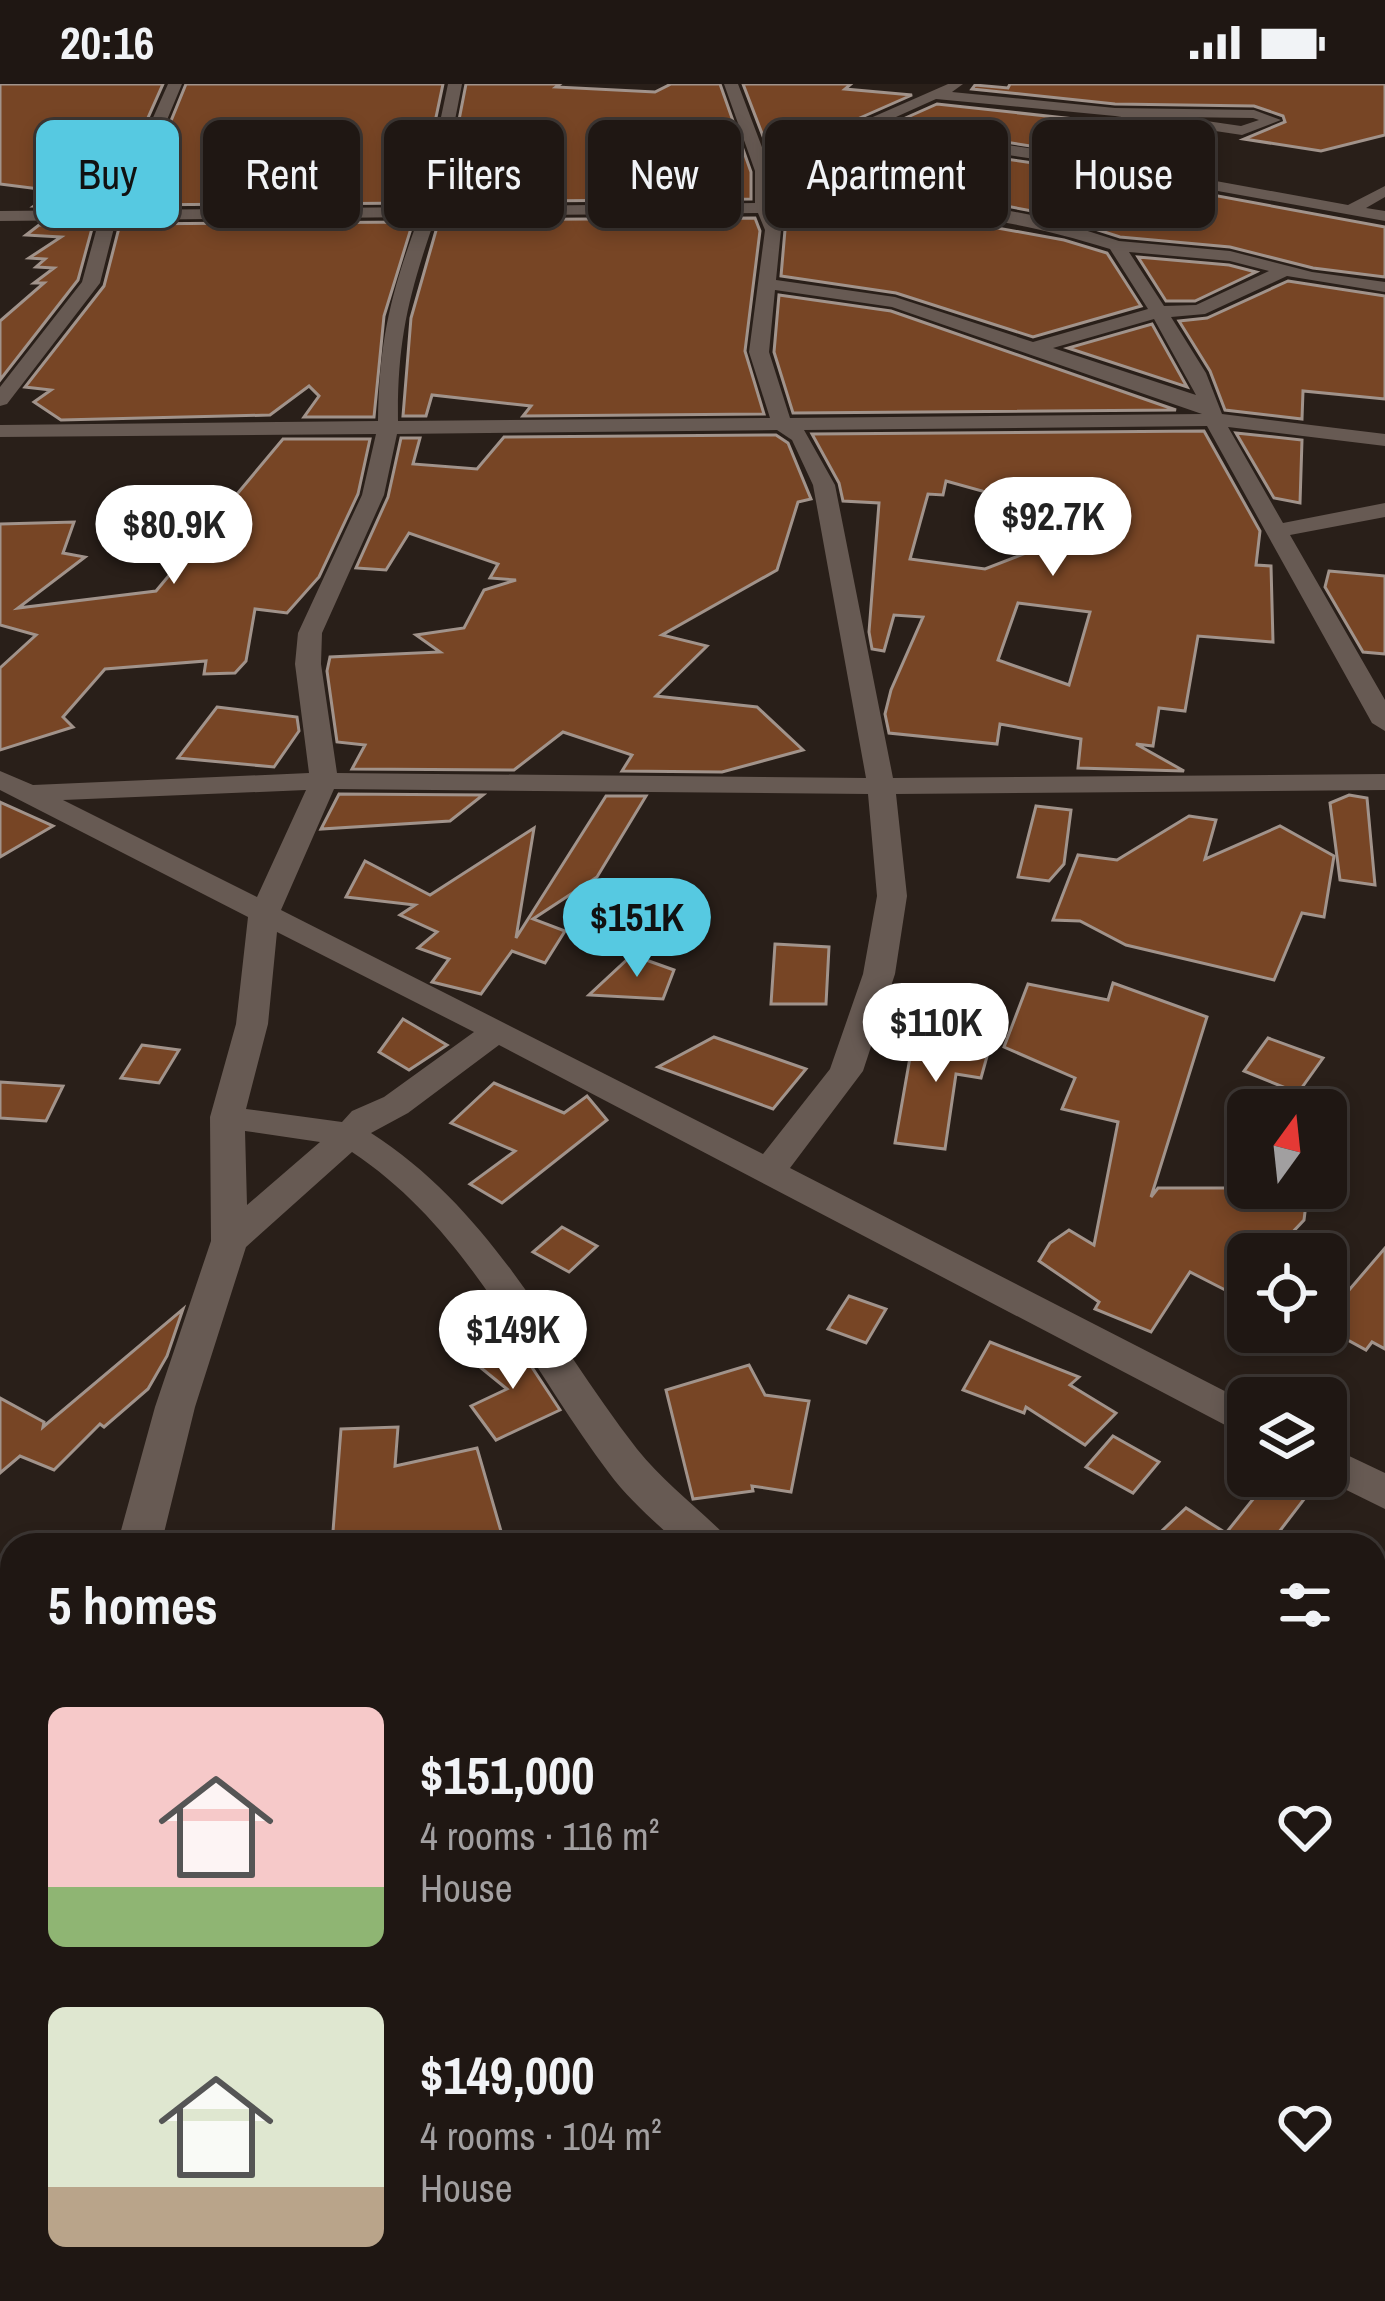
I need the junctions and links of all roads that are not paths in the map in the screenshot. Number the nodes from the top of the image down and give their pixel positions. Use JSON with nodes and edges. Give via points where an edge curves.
{"nodes":[{"id":1,"x":175,"y":84,"type":"edge"},
{"id":2,"x":455,"y":84,"type":"edge"},
{"id":3,"x":730,"y":84,"type":"edge"},
{"id":4,"x":961,"y":84,"type":"edge"},
{"id":5,"x":934,"y":95,"type":"junction"},
{"id":6,"x":1115,"y":112,"type":"junction"},
{"id":7,"x":159,"y":120,"type":"edge"},
{"id":8,"x":448,"y":120,"type":"edge"},
{"id":9,"x":878,"y":120,"type":"edge"},
{"id":10,"x":1008,"y":150,"type":"edge"},
{"id":11,"x":763,"y":171,"type":"joint"},
{"id":12,"x":1385,"y":191,"type":"edge"},
{"id":13,"x":764,"y":204,"type":"junction"},
{"id":14,"x":564,"y":209,"type":"edge"},
{"id":15,"x":1350,"y":210,"type":"junction"},
{"id":16,"x":384,"y":213,"type":"edge"},
{"id":17,"x":0,"y":215,"type":"edge"},
{"id":18,"x":36,"y":215,"type":"edge"},
{"id":19,"x":179,"y":215,"type":"edge"},
{"id":20,"x":1385,"y":216,"type":"edge"},
{"id":21,"x":106,"y":228,"type":"edge"},
{"id":22,"x":424,"y":228,"type":"edge"},
{"id":23,"x":1117,"y":247,"type":"junction"},
{"id":24,"x":1284,"y":271,"type":"junction"},
{"id":25,"x":770,"y":284,"type":"junction"},
{"id":26,"x":1385,"y":287,"type":"edge"},
{"id":27,"x":1158,"y":312,"type":"junction"},
{"id":28,"x":1032,"y":348,"type":"junction"},
{"id":29,"x":0,"y":400,"type":"edge"},
{"id":30,"x":1212,"y":414,"type":"junction"},
{"id":31,"x":782,"y":424,"type":"junction"},
{"id":32,"x":388,"y":425,"type":"junction"},
{"id":33,"x":0,"y":431,"type":"edge"},
{"id":34,"x":1385,"y":440,"type":"edge"},
{"id":35,"x":1385,"y":510,"type":"edge"},
{"id":36,"x":1276,"y":531,"type":"junction"},
{"id":37,"x":1385,"y":723,"type":"edge"},
{"id":38,"x":323,"y":781,"type":"junction"},
{"id":39,"x":1385,"y":782,"type":"edge"},
{"id":40,"x":14,"y":786,"type":"edge"},
{"id":41,"x":881,"y":786,"type":"junction"},
{"id":42,"x":264,"y":914,"type":"junction"},
{"id":43,"x":497,"y":1030,"type":"junction"},
{"id":44,"x":227,"y":1117,"type":"junction"},
{"id":45,"x":350,"y":1135,"type":"junction"},
{"id":46,"x":768,"y":1172,"type":"junction"},
{"id":47,"x":230,"y":1241,"type":"junction"},
{"id":48,"x":1227,"y":1410,"type":"edge"},
{"id":49,"x":1347,"y":1472,"type":"edge"},
{"id":50,"x":1385,"y":1492,"type":"edge"},
{"id":51,"x":143,"y":1533,"type":"edge"},
{"id":52,"x":696,"y":1533,"type":"edge"}],
"edges":[{"from":1,"to":7,"type":"street"},
{"from":2,"to":8,"type":"street"},
{"from":3,"to":11,"type":"street"},
{"from":4,"to":5,"type":"street"},
{"from":5,"to":6,"type":"street"},
{"from":5,"to":9,"type":"street"},
{"from":6,"to":6,"type":"street","via":[[1254,114],[1274,120],[1242,131]]},
{"from":10,"to":15,"type":"street"},
{"from":11,"to":13,"type":"street"},
{"from":12,"to":15,"type":"street"},
{"from":13,"to":14,"type":"street"},
{"from":13,"to":23,"type":"street","via":[[984,211]]},
{"from":13,"to":25,"type":"street","via":[[774,249]]},
{"from":15,"to":20,"type":"street"},
{"from":16,"to":19,"type":"street"},
{"from":17,"to":18,"type":"street"},
{"from":21,"to":29,"type":"street","via":[[91,283]]},
{"from":22,"to":32,"type":"street","via":[[388,350]]},
{"from":23,"to":24,"type":"street","via":[[1199,251]]},
{"from":23,"to":27,"type":"street"},
{"from":24,"to":26,"type":"street"},
{"from":24,"to":27,"type":"street","via":[[1198,310]]},
{"from":25,"to":28,"type":"street","via":[[895,302]]},
{"from":25,"to":31,"type":"street","via":[[759,352]]},
{"from":27,"to":28,"type":"street"},
{"from":27,"to":30,"type":"street","via":[[1184,348]]},
{"from":28,"to":30,"type":"street"},
{"from":30,"to":31,"type":"street"},
{"from":30,"to":34,"type":"street"},
{"from":30,"to":36,"type":"street"},
{"from":31,"to":32,"type":"street"},
{"from":31,"to":41,"type":"street","via":[[801,437],[824,485]]},
{"from":32,"to":33,"type":"street"},
{"from":32,"to":38,"type":"street","via":[[366,517],[310,633]]},
{"from":35,"to":36,"type":"street"},
{"from":36,"to":37,"type":"street"},
{"from":38,"to":40,"type":"street"},
{"from":38,"to":41,"type":"street"},
{"from":38,"to":42,"type":"street"},
{"from":39,"to":41,"type":"street"},
{"from":40,"to":42,"type":"street"},
{"from":41,"to":46,"type":"street","via":[[892,896],[878,974],[847,1071]]},
{"from":42,"to":43,"type":"street"},
{"from":42,"to":44,"type":"street","via":[[252,1024]]},
{"from":43,"to":45,"type":"street"},
{"from":43,"to":46,"type":"street"},
{"from":44,"to":45,"type":"street"},
{"from":44,"to":47,"type":"street"},
{"from":45,"to":47,"type":"street"},
{"from":45,"to":52,"type":"street","via":[[440,1201],[625,1464]]},
{"from":46,"to":48,"type":"street"},
{"from":47,"to":51,"type":"street"},
{"from":49,"to":50,"type":"street"}]}
